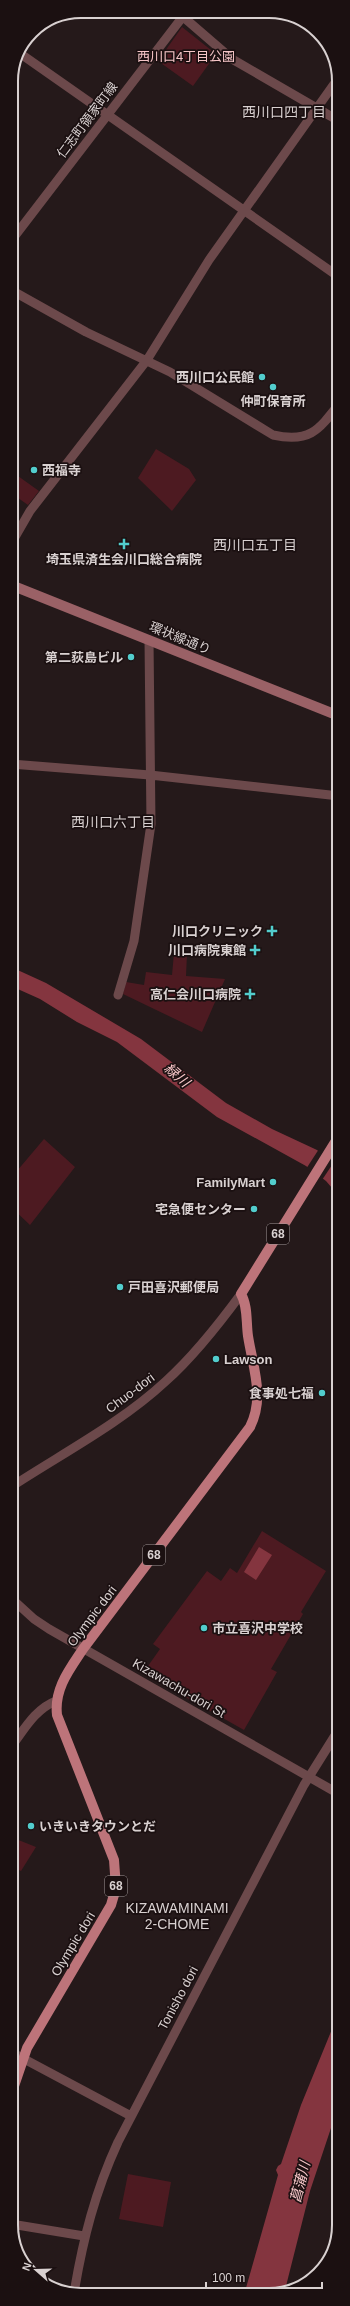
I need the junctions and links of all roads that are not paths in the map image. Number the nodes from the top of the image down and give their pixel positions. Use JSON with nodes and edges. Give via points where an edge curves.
{"nodes":[{"id":1,"x":181,"y":18,"type":"edge"},
{"id":2,"x":186,"y":18,"type":"edge"},
{"id":3,"x":24,"y":56,"type":"edge"},
{"id":4,"x":332,"y":87,"type":"edge"},
{"id":5,"x":317,"y":108,"type":"junction"},
{"id":6,"x":107,"y":115,"type":"junction"},
{"id":7,"x":332,"y":117,"type":"edge"},
{"id":8,"x":244,"y":211,"type":"junction"},
{"id":9,"x":18,"y":231,"type":"edge"},
{"id":10,"x":332,"y":272,"type":"edge"},
{"id":11,"x":18,"y":294,"type":"edge"},
{"id":12,"x":147,"y":360,"type":"junction"},
{"id":13,"x":332,"y":412,"type":"edge"},
{"id":14,"x":18,"y":532,"type":"edge"},
{"id":15,"x":18,"y":588,"type":"edge"},
{"id":16,"x":149,"y":640,"type":"junction"},
{"id":17,"x":332,"y":713,"type":"edge"},
{"id":18,"x":18,"y":765,"type":"edge"},
{"id":19,"x":150,"y":775,"type":"junction"},
{"id":20,"x":332,"y":795,"type":"edge"},
{"id":21,"x":118,"y":995,"type":"dead end"},
{"id":22,"x":332,"y":1147,"type":"edge"},
{"id":23,"x":241,"y":1294,"type":"junction"},
{"id":24,"x":18,"y":1483,"type":"edge"},
{"id":25,"x":18,"y":1604,"type":"edge"},
{"id":26,"x":83,"y":1649,"type":"junction"},
{"id":27,"x":56,"y":1701,"type":"junction"},
{"id":28,"x":18,"y":1738,"type":"edge"},
{"id":29,"x":332,"y":1740,"type":"edge"},
{"id":30,"x":308,"y":1777,"type":"junction"},
{"id":31,"x":332,"y":1790,"type":"edge"},
{"id":32,"x":18,"y":2056,"type":"edge"},
{"id":33,"x":23,"y":2058,"type":"junction"},
{"id":34,"x":18,"y":2073,"type":"edge"},
{"id":35,"x":131,"y":2116,"type":"junction"},
{"id":36,"x":18,"y":2225,"type":"edge"},
{"id":37,"x":84,"y":2236,"type":"junction"},
{"id":38,"x":75,"y":2287,"type":"edge"}],
"edges":[{"from":1,"to":6,"type":"street","name":"仁志町領家町線"},
{"from":2,"to":5,"type":"street","via":[[232,59]]},
{"from":3,"to":6,"type":"street"},
{"from":4,"to":5,"type":"street"},
{"from":5,"to":7,"type":"street"},
{"from":5,"to":8,"type":"street"},
{"from":6,"to":8,"type":"street"},
{"from":6,"to":9,"type":"street","name":"仁志町領家町線"},
{"from":8,"to":10,"type":"street"},
{"from":8,"to":12,"type":"street","via":[[205,267]]},
{"from":11,"to":12,"type":"street","via":[[86,332]]},
{"from":12,"to":13,"type":"street","via":[[260,429],[280,437],[301,438],[314,433]]},
{"from":12,"to":14,"type":"street","via":[[30,511]]},
{"from":15,"to":16,"type":"main road","name":"環状線通り"},
{"from":16,"to":17,"type":"main road","name":"環状線通り"},
{"from":16,"to":19,"type":"street"},
{"from":18,"to":19,"type":"street"},
{"from":19,"to":20,"type":"street"},
{"from":19,"to":21,"type":"street","via":[[151,824],[147,854],[134,941]]},
{"from":22,"to":23,"type":"main road","number":"68"},
{"from":23,"to":24,"type":"street","name":"Chuo-dori","via":[[208,1336],[166,1382],[125,1414]]},
{"from":23,"to":26,"type":"main road","name":"Olympic dori","number":"68","via":[[245,1304],[257,1382],[258,1400],[254,1419],[245,1436]]},
{"from":25,"to":26,"type":"street","name":"Kizawachu-dori St","via":[[34,1619]]},
{"from":26,"to":27,"type":"main road","name":"Olympic dori","number":"68","via":[[61,1684]]},
{"from":26,"to":30,"type":"street","name":"Kizawachu-dori St"},
{"from":27,"to":28,"type":"street","via":[[45,1705]]},
{"from":27,"to":33,"type":"main road","name":"Olympic dori","number":"68","via":[[61,1728],[114,1860],[116,1888],[111,1905]]},
{"from":29,"to":30,"type":"street","name":"Tonisho dori"},
{"from":30,"to":31,"type":"street","name":"Kizawachu-dori St"},
{"from":30,"to":35,"type":"street","name":"Tonisho dori"},
{"from":32,"to":33,"type":"street"},
{"from":33,"to":34,"type":"main road","name":"Olympic dori","number":"68"},
{"from":33,"to":35,"type":"street"},
{"from":35,"to":37,"type":"street","name":"Tonisho dori","via":[[109,2160]]},
{"from":36,"to":37,"type":"street"},
{"from":37,"to":38,"type":"street","name":"Tonisho dori"}]}
